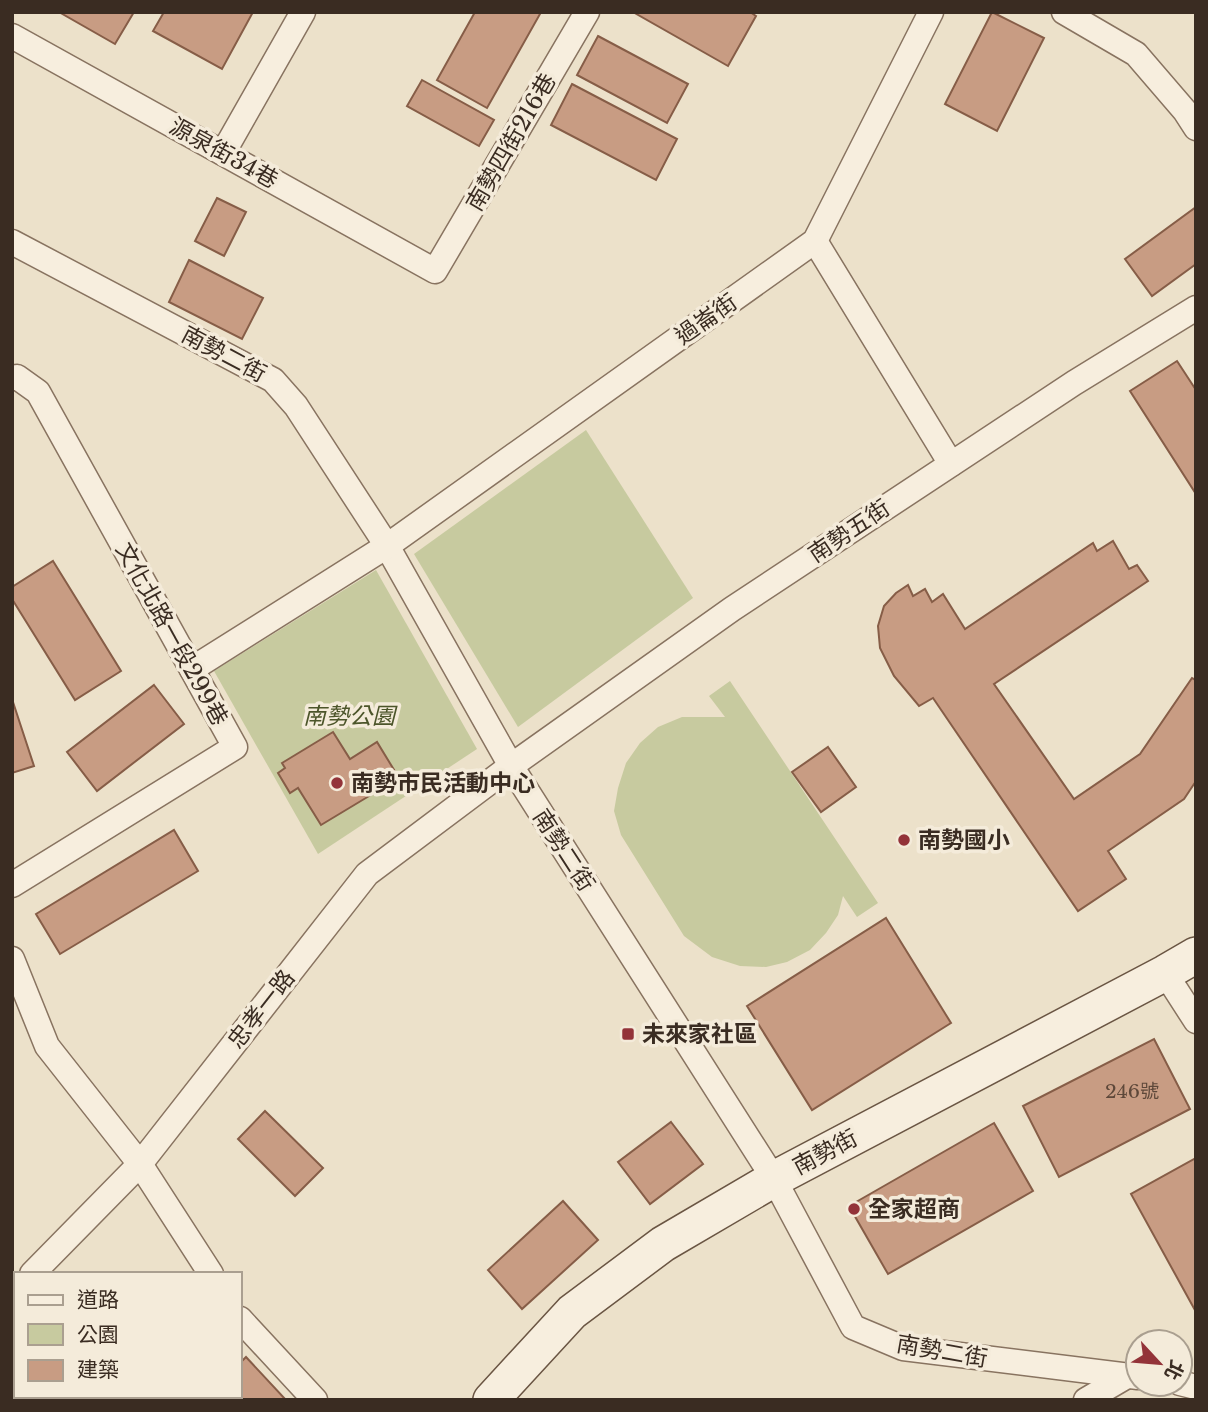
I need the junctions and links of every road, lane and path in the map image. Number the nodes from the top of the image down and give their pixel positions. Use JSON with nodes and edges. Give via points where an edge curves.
{"nodes":[{"id":1,"x":303,"y":12,"type":"edge"},
{"id":2,"x":586,"y":12,"type":"edge"},
{"id":3,"x":931,"y":12,"type":"edge"},
{"id":4,"x":1064,"y":12,"type":"edge"},
{"id":5,"x":12,"y":36,"type":"edge"},
{"id":6,"x":1196,"y":128,"type":"edge"},
{"id":7,"x":223,"y":153,"type":"junction"},
{"id":8,"x":815,"y":241,"type":"junction"},
{"id":9,"x":12,"y":242,"type":"edge"},
{"id":10,"x":435,"y":271,"type":"joint"},
{"id":11,"x":1196,"y":308,"type":"edge"},
{"id":12,"x":12,"y":378,"type":"edge"},
{"id":13,"x":951,"y":464,"type":"junction"},
{"id":14,"x":387,"y":546,"type":"junction"},
{"id":15,"x":192,"y":669,"type":"junction"},
{"id":16,"x":511,"y":766,"type":"junction"},
{"id":17,"x":12,"y":885,"type":"edge"},
{"id":18,"x":1196,"y":955,"type":"edge"},
{"id":19,"x":12,"y":959,"type":"edge"},
{"id":20,"x":1165,"y":973,"type":"junction"},
{"id":21,"x":1196,"y":1021,"type":"edge"},
{"id":22,"x":140,"y":1164,"type":"junction"},
{"id":23,"x":774,"y":1179,"type":"junction"},
{"id":24,"x":34,"y":1272,"type":"edge"},
{"id":25,"x":210,"y":1272,"type":"edge"},
{"id":26,"x":242,"y":1321,"type":"edge"},
{"id":27,"x":1124,"y":1376,"type":"edge"},
{"id":28,"x":1124,"y":1381,"type":"edge"},
{"id":29,"x":315,"y":1400,"type":"edge"},
{"id":30,"x":491,"y":1400,"type":"edge"},
{"id":31,"x":1086,"y":1400,"type":"edge"}],
"edges":[{"from":1,"to":7,"type":"street"},
{"from":2,"to":10,"type":"street","name":"南勢四街216巷"},
{"from":3,"to":8,"type":"street","name":"過崙街"},
{"from":4,"to":6,"type":"street","via":[[1136,54]]},
{"from":5,"to":7,"type":"street","name":"源泉街34巷"},
{"from":7,"to":10,"type":"street","name":"源泉街34巷"},
{"from":8,"to":13,"type":"street"},
{"from":8,"to":14,"type":"street","name":"過崙街"},
{"from":9,"to":14,"type":"street","name":"南勢二街","via":[[273,380],[296,406]]},
{"from":11,"to":13,"type":"street","name":"南勢五街"},
{"from":12,"to":15,"type":"street","name":"文化北路一段299巷","via":[[38,392]]},
{"from":13,"to":16,"type":"street","name":"南勢五街","via":[[732,609]]},
{"from":14,"to":15,"type":"street","name":"過崙街"},
{"from":14,"to":16,"type":"street","name":"南勢二街"},
{"from":15,"to":17,"type":"street","name":"文化北路一段299巷","via":[[235,747]]},
{"from":16,"to":22,"type":"street","name":"忠孝一路","via":[[367,874]]},
{"from":16,"to":23,"type":"street","name":"南勢二街"},
{"from":18,"to":20,"type":"main road","name":"南勢街"},
{"from":19,"to":22,"type":"street","via":[[47,1046]]},
{"from":20,"to":21,"type":"street"},
{"from":20,"to":23,"type":"main road","name":"南勢街"},
{"from":22,"to":24,"type":"street","name":"忠孝一路"},
{"from":22,"to":25,"type":"street"},
{"from":23,"to":27,"type":"street","name":"南勢二街","via":[[853,1327],[903,1348]]},
{"from":23,"to":30,"type":"main road","name":"南勢街","via":[[663,1244],[572,1312]]},
{"from":26,"to":29,"type":"street"},
{"from":28,"to":31,"type":"street"}]}
